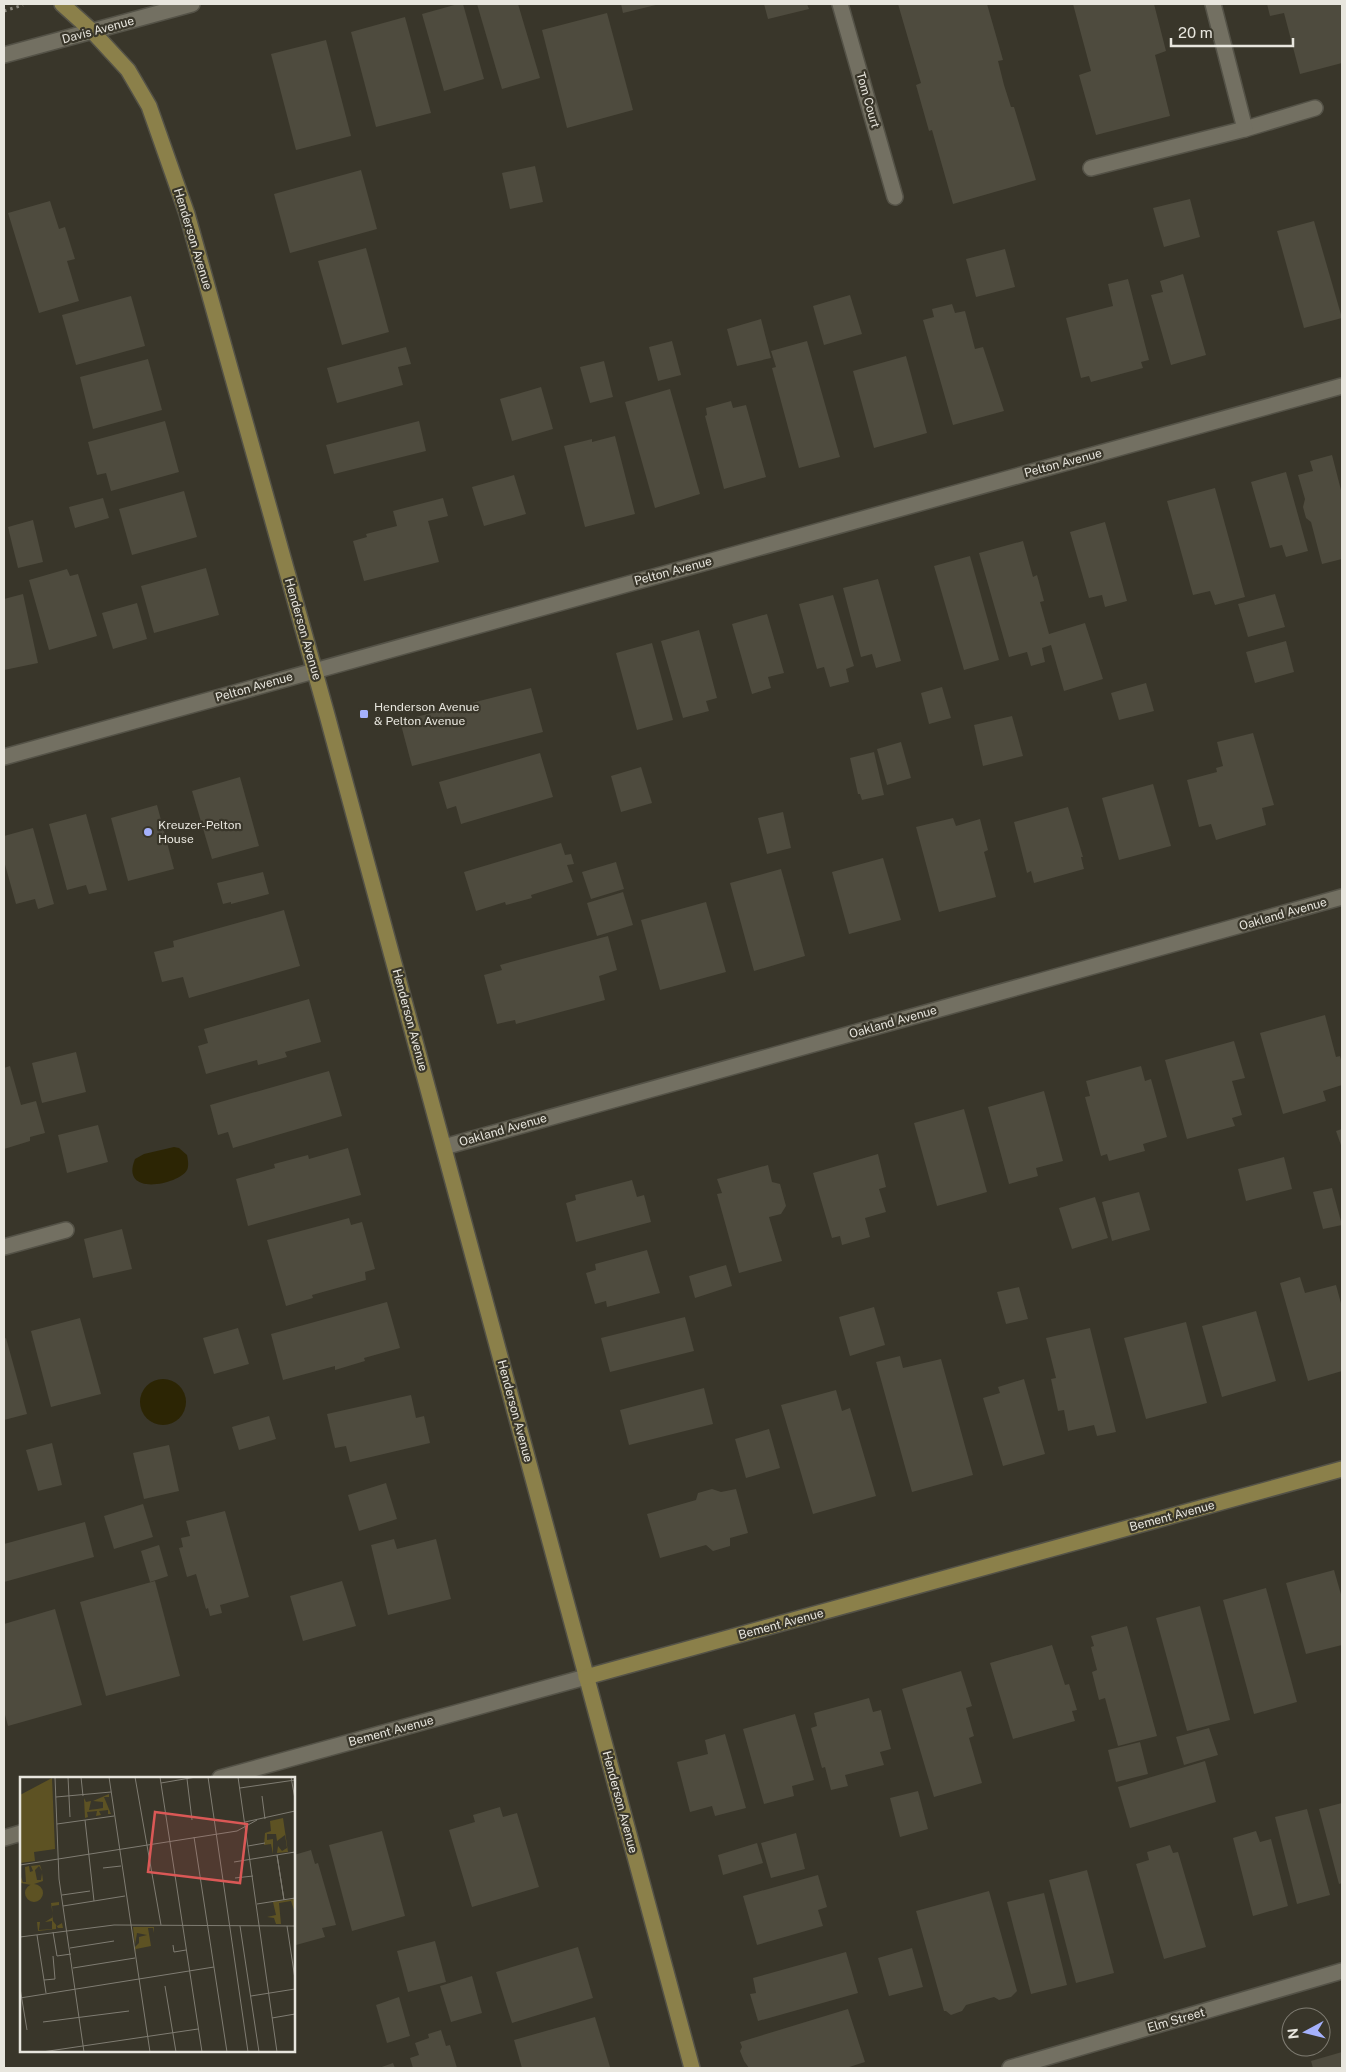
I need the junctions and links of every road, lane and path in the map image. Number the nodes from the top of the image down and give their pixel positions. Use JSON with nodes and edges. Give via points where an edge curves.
{"nodes":[{"id":1,"x":62,"y":4,"type":"edge"},
{"id":2,"x":192,"y":4,"type":"edge"},
{"id":3,"x":840,"y":4,"type":"edge"},
{"id":4,"x":1214,"y":4,"type":"edge"},
{"id":5,"x":23,"y":5,"type":"dead end"},
{"id":6,"x":4,"y":11,"type":"edge"},
{"id":7,"x":92,"y":31,"type":"junction"},
{"id":8,"x":4,"y":55,"type":"edge"},
{"id":9,"x":1315,"y":108,"type":"dead end"},
{"id":10,"x":1245,"y":129,"type":"junction"},
{"id":11,"x":1091,"y":168,"type":"dead end"},
{"id":12,"x":895,"y":197,"type":"dead end"},
{"id":13,"x":1342,"y":386,"type":"edge"},
{"id":14,"x":315,"y":670,"type":"junction"},
{"id":15,"x":4,"y":756,"type":"edge"},
{"id":16,"x":1342,"y":897,"type":"edge"},
{"id":17,"x":444,"y":1147,"type":"junction"},
{"id":18,"x":66,"y":1230,"type":"dead end"},
{"id":19,"x":4,"y":1247,"type":"edge"},
{"id":20,"x":1342,"y":1469,"type":"edge"},
{"id":21,"x":586,"y":1677,"type":"junction"},
{"id":22,"x":224,"y":1777,"type":"edge"},
{"id":23,"x":20,"y":1833,"type":"edge"},
{"id":24,"x":4,"y":1838,"type":"edge"},
{"id":25,"x":1342,"y":1971,"type":"edge"},
{"id":26,"x":692,"y":2068,"type":"edge"},
{"id":27,"x":1010,"y":2068,"type":"edge"}],
"edges":[{"from":1,"to":7,"type":"street","name":"Henderson Avenue"},
{"from":2,"to":7,"type":"street","name":"Davis Avenue"},
{"from":3,"to":12,"type":"street","name":"Tom Court"},
{"from":4,"to":10,"type":"street"},
{"from":5,"to":6,"type":"path"},
{"from":7,"to":8,"type":"street","name":"Davis Avenue"},
{"from":7,"to":14,"type":"street","name":"Henderson Avenue","via":[[128,70],[150,106],[188,214]]},
{"from":9,"to":10,"type":"street"},
{"from":10,"to":11,"type":"street"},
{"from":13,"to":14,"type":"street","name":"Pelton Avenue"},
{"from":14,"to":15,"type":"street","name":"Pelton Avenue"},
{"from":14,"to":17,"type":"street","name":"Henderson Avenue"},
{"from":16,"to":17,"type":"street","name":"Oakland Avenue"},
{"from":17,"to":21,"type":"street","name":"Henderson Avenue"},
{"from":18,"to":19,"type":"street"},
{"from":20,"to":21,"type":"street","name":"Bement Avenue"},
{"from":21,"to":22,"type":"street","name":"Bement Avenue"},
{"from":21,"to":26,"type":"street","name":"Henderson Avenue"},
{"from":23,"to":24,"type":"street"},
{"from":25,"to":27,"type":"street","name":"Elm Street"}]}
